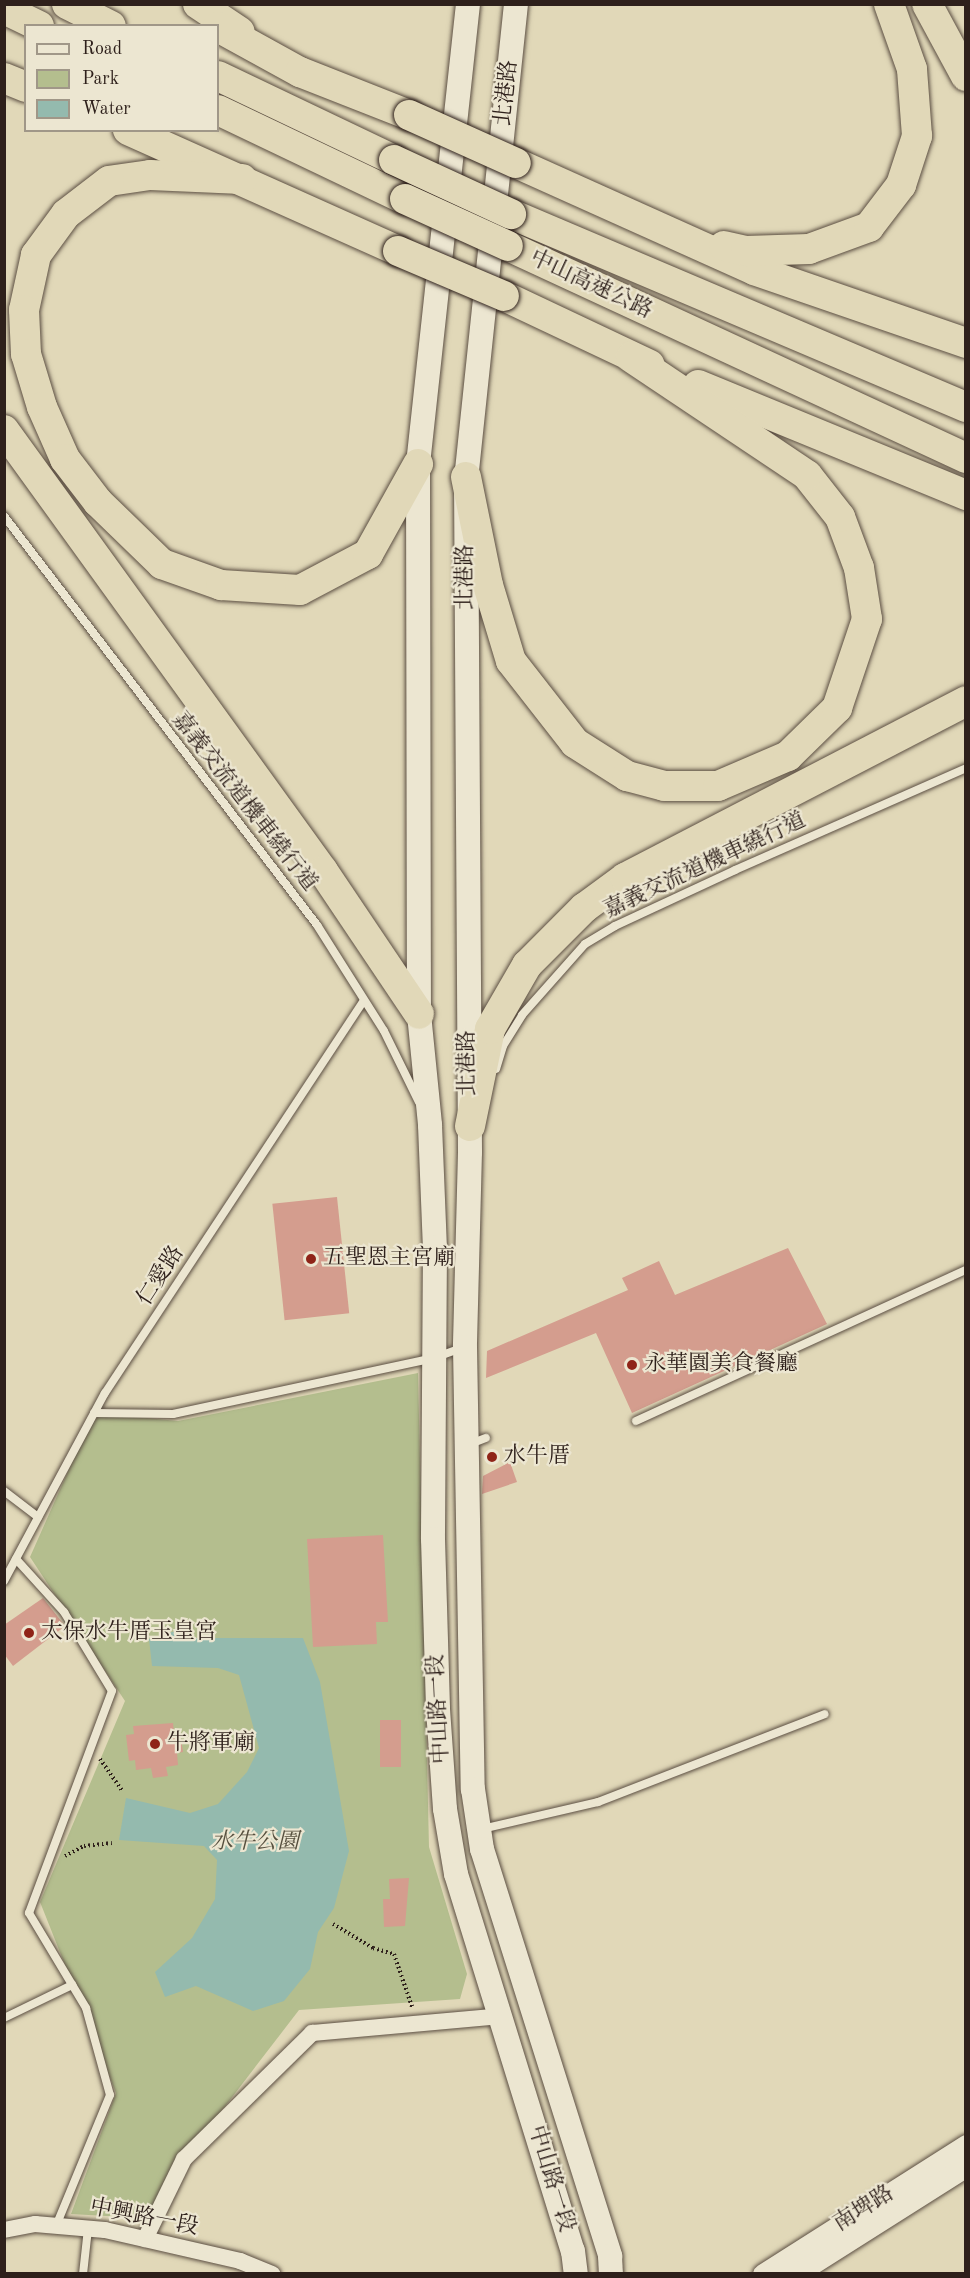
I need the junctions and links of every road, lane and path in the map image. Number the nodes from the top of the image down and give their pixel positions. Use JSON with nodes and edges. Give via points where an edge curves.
{"nodes":[{"id":1,"x":67,"y":4,"type":"edge"},
{"id":2,"x":176,"y":4,"type":"edge"},
{"id":3,"x":198,"y":4,"type":"edge"},
{"id":4,"x":468,"y":4,"type":"edge"},
{"id":5,"x":516,"y":4,"type":"edge"},
{"id":6,"x":889,"y":4,"type":"edge"},
{"id":7,"x":927,"y":4,"type":"edge"},
{"id":8,"x":4,"y":9,"type":"edge"},
{"id":9,"x":35,"y":24,"type":"edge"},
{"id":10,"x":107,"y":24,"type":"edge"},
{"id":11,"x":212,"y":24,"type":"edge"},
{"id":12,"x":219,"y":28,"type":"edge"},
{"id":13,"x":300,"y":72,"type":"junction"},
{"id":14,"x":219,"y":76,"type":"edge"},
{"id":15,"x":966,"y":76,"type":"edge"},
{"id":16,"x":4,"y":78,"type":"edge"},
{"id":17,"x":24,"y":86,"type":"edge"},
{"id":18,"x":219,"y":110,"type":"edge"},
{"id":19,"x":133,"y":132,"type":"edge"},
{"id":20,"x":242,"y":179,"type":"junction"},
{"id":21,"x":661,"y":230,"type":"junction"},
{"id":22,"x":966,"y":343,"type":"edge"},
{"id":23,"x":632,"y":357,"type":"junction"},
{"id":24,"x":966,"y":407,"type":"edge"},
{"id":25,"x":4,"y":430,"type":"edge"},
{"id":26,"x":966,"y":458,"type":"edge"},
{"id":27,"x":418,"y":464,"type":"junction"},
{"id":28,"x":466,"y":477,"type":"junction"},
{"id":29,"x":966,"y":495,"type":"edge"},
{"id":30,"x":4,"y":516,"type":"edge"},
{"id":31,"x":966,"y":701,"type":"edge"},
{"id":32,"x":966,"y":768,"type":"edge"},
{"id":33,"x":363,"y":1001,"type":"junction"},
{"id":34,"x":419,"y":1014,"type":"junction"},
{"id":35,"x":493,"y":1078,"type":"dead end"},
{"id":36,"x":487,"y":1099,"type":"dead end"},
{"id":37,"x":430,"y":1125,"type":"junction"},
{"id":38,"x":470,"y":1139,"type":"junction"},
{"id":39,"x":966,"y":1270,"type":"edge"},
{"id":40,"x":465,"y":1347,"type":"junction"},
{"id":41,"x":434,"y":1358,"type":"junction"},
{"id":42,"x":94,"y":1413,"type":"junction"},
{"id":43,"x":636,"y":1421,"type":"dead end"},
{"id":44,"x":4,"y":1491,"type":"edge"},
{"id":45,"x":38,"y":1517,"type":"junction"},
{"id":46,"x":16,"y":1559,"type":"junction"},
{"id":47,"x":4,"y":1581,"type":"edge"},
{"id":48,"x":825,"y":1714,"type":"dead end"},
{"id":49,"x":91,"y":1746,"type":"junction"},
{"id":50,"x":122,"y":1790,"type":"dead end"},
{"id":51,"x":479,"y":1830,"type":"junction"},
{"id":52,"x":112,"y":1843,"type":"dead end"},
{"id":53,"x":47,"y":1865,"type":"junction"},
{"id":54,"x":333,"y":1924,"type":"dead end"},
{"id":55,"x":72,"y":1985,"type":"junction"},
{"id":56,"x":501,"y":2016,"type":"junction"},
{"id":57,"x":4,"y":2018,"type":"edge"},
{"id":58,"x":415,"y":2024,"type":"junction"},
{"id":59,"x":966,"y":2145,"type":"edge"},
{"id":60,"x":966,"y":2166,"type":"edge"},
{"id":61,"x":56,"y":2226,"type":"junction"},
{"id":62,"x":88,"y":2229,"type":"junction"},
{"id":63,"x":4,"y":2230,"type":"edge"},
{"id":64,"x":145,"y":2240,"type":"junction"},
{"id":65,"x":83,"y":2274,"type":"edge"},
{"id":66,"x":273,"y":2274,"type":"edge"},
{"id":67,"x":576,"y":2274,"type":"edge"},
{"id":68,"x":611,"y":2274,"type":"edge"},
{"id":69,"x":763,"y":2274,"type":"edge"},
{"id":70,"x":796,"y":2274,"type":"edge"}],
"edges":[{"from":1,"to":10,"type":"highway"},
{"from":2,"to":11,"type":"highway"},
{"from":3,"to":13,"type":"highway"},
{"from":4,"to":27,"type":"main road","name":"北港路"},
{"from":5,"to":28,"type":"main road","name":"北港路"},
{"from":6,"to":21,"type":"highway","via":[[912,69],[916,136],[901,185],[869,227],[809,249],[746,251]]},
{"from":7,"to":15,"type":"highway"},
{"from":8,"to":9,"type":"highway"},
{"from":12,"to":13,"type":"highway"},
{"from":13,"to":21,"type":"highway","bridge":true,"via":[[409,115]]},
{"from":14,"to":24,"type":"highway","name":"中山高速公路","bridge":true,"via":[[511,214]]},
{"from":16,"to":17,"type":"highway"},
{"from":18,"to":26,"type":"highway","name":"中山高速公路","bridge":true},
{"from":19,"to":20,"type":"highway"},
{"from":20,"to":23,"type":"highway","bridge":true},
{"from":20,"to":27,"type":"highway","via":[[150,175],[109,181],[66,214],[36,255],[24,310],[26,354],[42,407],[65,459],[98,502],[162,564],[221,585],[300,590],[368,554]]},
{"from":21,"to":22,"type":"highway","via":[[754,270]]},
{"from":23,"to":28,"type":"highway","via":[[807,475],[840,517],[859,568],[867,619],[837,708],[788,756],[718,786],[664,786],[627,776],[575,743],[511,661],[488,585]]},
{"from":23,"to":29,"type":"highway"},
{"from":25,"to":34,"type":"highway","via":[[323,871]]},
{"from":27,"to":34,"type":"main road","name":"北港路"},
{"from":28,"to":38,"type":"main road","name":"北港路"},
{"from":30,"to":33,"type":"lane","name":"嘉義交流道機車繞行道","via":[[317,925]]},
{"from":31,"to":38,"type":"highway","via":[[625,878],[584,908],[527,965],[490,1029]]},
{"from":32,"to":35,"type":"lane","name":"嘉義交流道機車繞行道","via":[[735,870],[585,944],[522,1015],[503,1046]]},
{"from":33,"to":37,"type":"lane","name":"嘉義交流道機車繞行道","via":[[384,1030]]},
{"from":33,"to":42,"type":"lane","name":"仁愛路"},
{"from":34,"to":37,"type":"main road","name":"北港路"},
{"from":36,"to":38,"type":"lane"},
{"from":37,"to":41,"type":"main road","name":"中山路一段"},
{"from":38,"to":40,"type":"main road","name":"中山路一段"},
{"from":39,"to":43,"type":"lane"},
{"from":40,"to":41,"type":"lane"},
{"from":40,"to":51,"type":"main road","name":"中山路一段","via":[[477,1441],[473,1789]]},
{"from":41,"to":42,"type":"lane","via":[[173,1414]]},
{"from":41,"to":56,"type":"main road","name":"中山路一段","via":[[433,1539],[445,1809],[456,1874]]},
{"from":42,"to":45,"type":"lane","name":"仁愛路"},
{"from":44,"to":45,"type":"lane"},
{"from":45,"to":46,"type":"lane","name":"仁愛路"},
{"from":46,"to":47,"type":"lane","name":"仁愛路"},
{"from":46,"to":49,"type":"lane","via":[[64,1612],[112,1691]]},
{"from":48,"to":51,"type":"lane","via":[[598,1802]]},
{"from":49,"to":50,"type":"path"},
{"from":49,"to":53,"type":"lane"},
{"from":51,"to":68,"type":"main road","name":"中山路一段","via":[[610,2256]]},
{"from":52,"to":53,"type":"path","via":[[84,1846]]},
{"from":53,"to":55,"type":"lane","via":[[29,1913]]},
{"from":54,"to":58,"type":"path","via":[[373,1948],[394,1954]]},
{"from":55,"to":57,"type":"lane"},
{"from":55,"to":61,"type":"lane","via":[[86,2008],[110,2095]]},
{"from":56,"to":58,"type":"street"},
{"from":56,"to":67,"type":"main road","name":"中山路一段","via":[[573,2252]]},
{"from":58,"to":64,"type":"street","via":[[312,2032],[184,2159]]},
{"from":59,"to":69,"type":"street","name":"南埤路"},
{"from":60,"to":70,"type":"street","name":"南埤路"},
{"from":61,"to":62,"type":"street","name":"中興路一段"},
{"from":61,"to":63,"type":"street","name":"中興路一段","via":[[34,2224]]},
{"from":62,"to":64,"type":"street","name":"中興路一段"},
{"from":62,"to":65,"type":"lane"},
{"from":64,"to":66,"type":"street","name":"中興路一段","via":[[240,2261]]}]}
